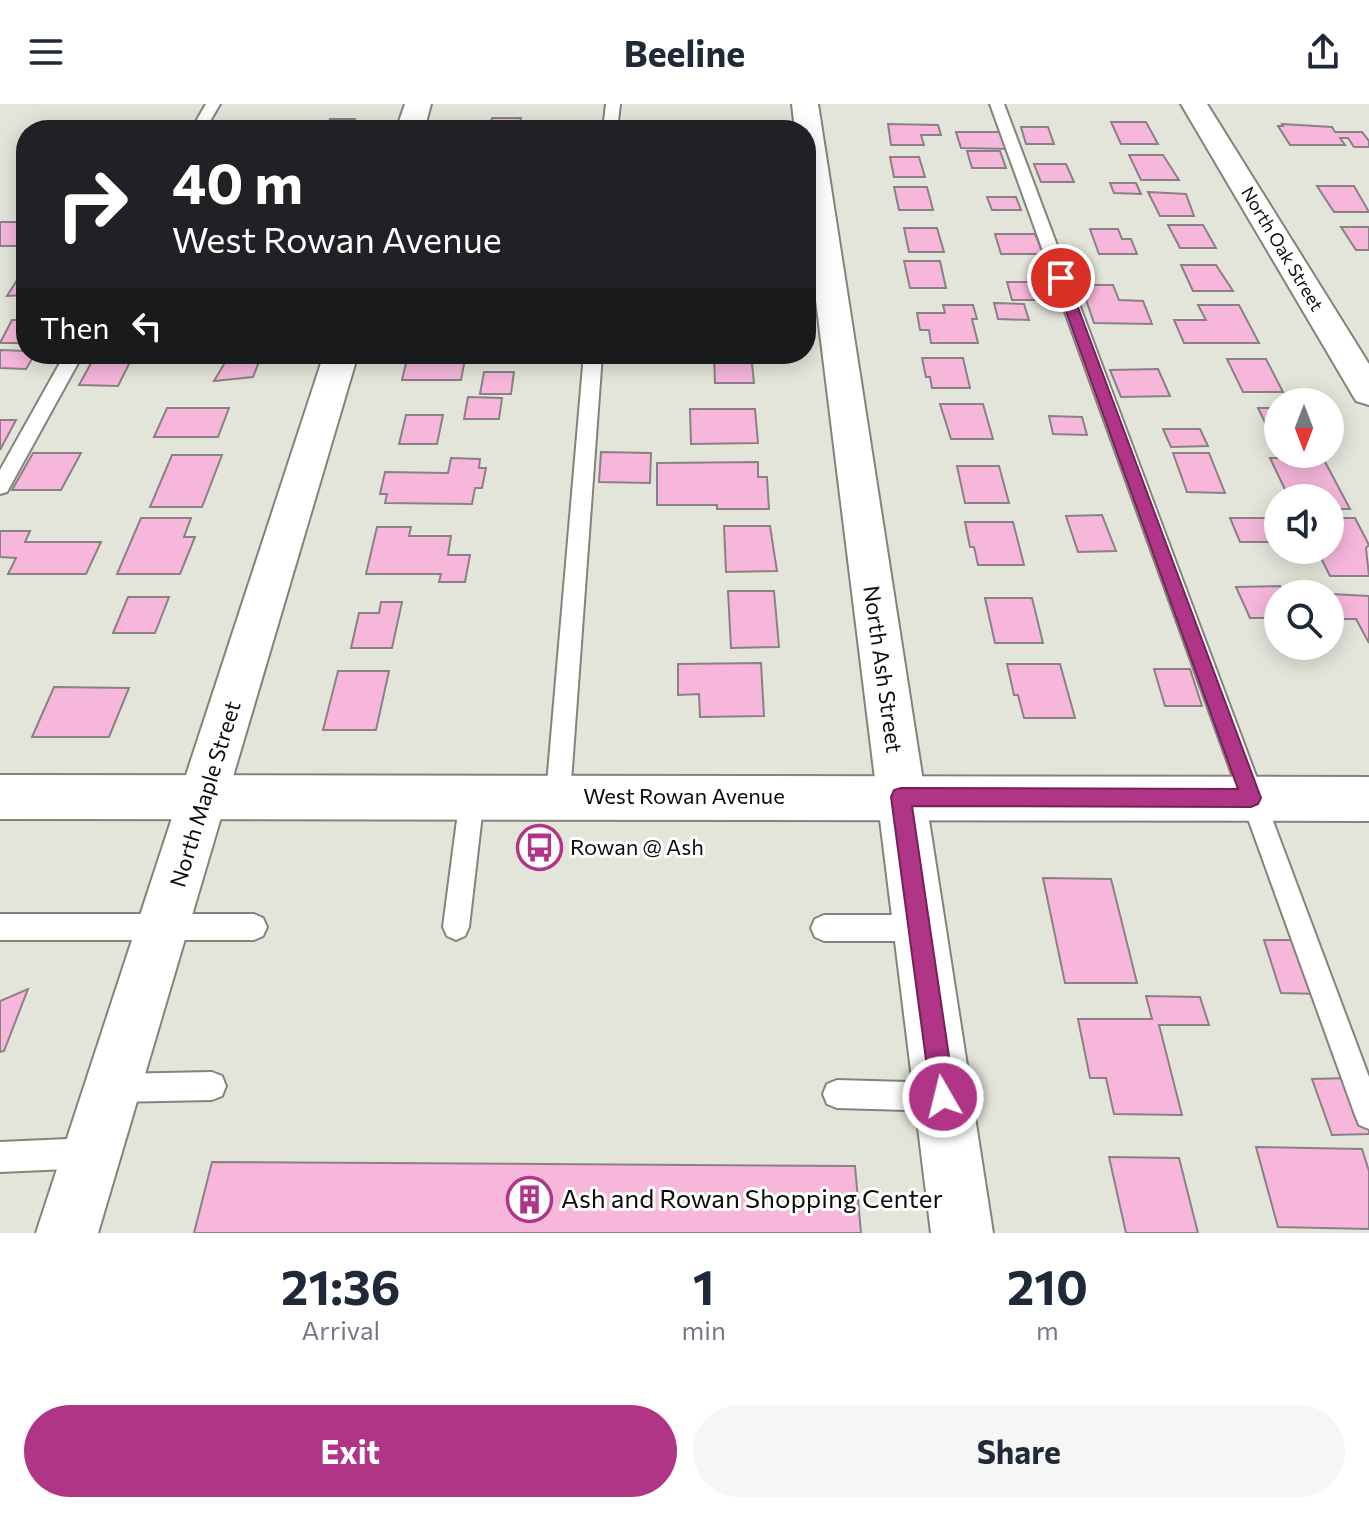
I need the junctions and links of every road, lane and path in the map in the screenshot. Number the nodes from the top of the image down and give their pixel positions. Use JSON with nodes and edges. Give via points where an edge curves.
{"nodes":[{"id":1,"x":997,"y":104,"type":"edge"},
{"id":2,"x":1194,"y":104,"type":"edge"},
{"id":3,"x":816,"y":183,"type":"edge"},
{"id":4,"x":68,"y":364,"type":"edge"},
{"id":5,"x":338,"y":364,"type":"edge"},
{"id":6,"x":592,"y":364,"type":"edge"},
{"id":7,"x":1369,"y":393,"type":"edge"},
{"id":8,"x":0,"y":487,"type":"edge"},
{"id":9,"x":558,"y":796,"type":"junction"},
{"id":10,"x":0,"y":797,"type":"edge"},
{"id":11,"x":472,"y":797,"type":"junction"},
{"id":12,"x":901,"y":797,"type":"junction"},
{"id":13,"x":1251,"y":798,"type":"junction"},
{"id":14,"x":203,"y":799,"type":"junction"},
{"id":15,"x":1369,"y":799,"type":"edge"},
{"id":16,"x":0,"y":927,"type":"edge"},
{"id":17,"x":163,"y":927,"type":"junction"},
{"id":18,"x":254,"y":927,"type":"dead end"},
{"id":19,"x":456,"y":927,"type":"dead end"},
{"id":20,"x":824,"y":928,"type":"dead end"},
{"id":21,"x":919,"y":928,"type":"junction"},
{"id":22,"x":212,"y":1086,"type":"dead end"},
{"id":23,"x":112,"y":1088,"type":"junction"},
{"id":24,"x":837,"y":1094,"type":"dead end"},
{"id":25,"x":943,"y":1097,"type":"junction"},
{"id":26,"x":1369,"y":1115,"type":"edge"},
{"id":27,"x":92,"y":1153,"type":"junction"},
{"id":28,"x":0,"y":1157,"type":"edge"},
{"id":29,"x":67,"y":1233,"type":"edge"},
{"id":30,"x":962,"y":1233,"type":"edge"}],
"edges":[{"from":1,"to":13,"type":"lane"},
{"from":2,"to":7,"type":"main road","name":"North Oak Street"},
{"from":3,"to":12,"type":"main road","name":"North Ash Street"},
{"from":4,"to":8,"type":"lane"},
{"from":5,"to":14,"type":"main road","name":"North Maple Street"},
{"from":6,"to":9,"type":"lane"},
{"from":9,"to":11,"type":"main road","name":"West Rowan Avenue"},
{"from":9,"to":12,"type":"main road","name":"West Rowan Avenue"},
{"from":10,"to":14,"type":"main road","name":"West Rowan Avenue"},
{"from":11,"to":14,"type":"main road","name":"West Rowan Avenue"},
{"from":11,"to":19,"type":"lane"},
{"from":12,"to":13,"type":"main road","name":"West Rowan Avenue"},
{"from":12,"to":21,"type":"main road","name":"North Ash Street"},
{"from":13,"to":15,"type":"main road","name":"West Rowan Avenue"},
{"from":13,"to":26,"type":"lane"},
{"from":14,"to":17,"type":"main road","name":"North Maple Street"},
{"from":16,"to":17,"type":"lane"},
{"from":17,"to":18,"type":"lane"},
{"from":17,"to":23,"type":"main road","name":"North Maple Street"},
{"from":20,"to":21,"type":"lane"},
{"from":21,"to":25,"type":"main road","name":"North Ash Street"},
{"from":22,"to":23,"type":"lane"},
{"from":23,"to":27,"type":"main road","name":"North Maple Street"},
{"from":24,"to":25,"type":"lane"},
{"from":25,"to":30,"type":"main road","name":"North Ash Street"},
{"from":27,"to":28,"type":"lane"},
{"from":27,"to":29,"type":"main road","name":"North Maple Street"}]}
